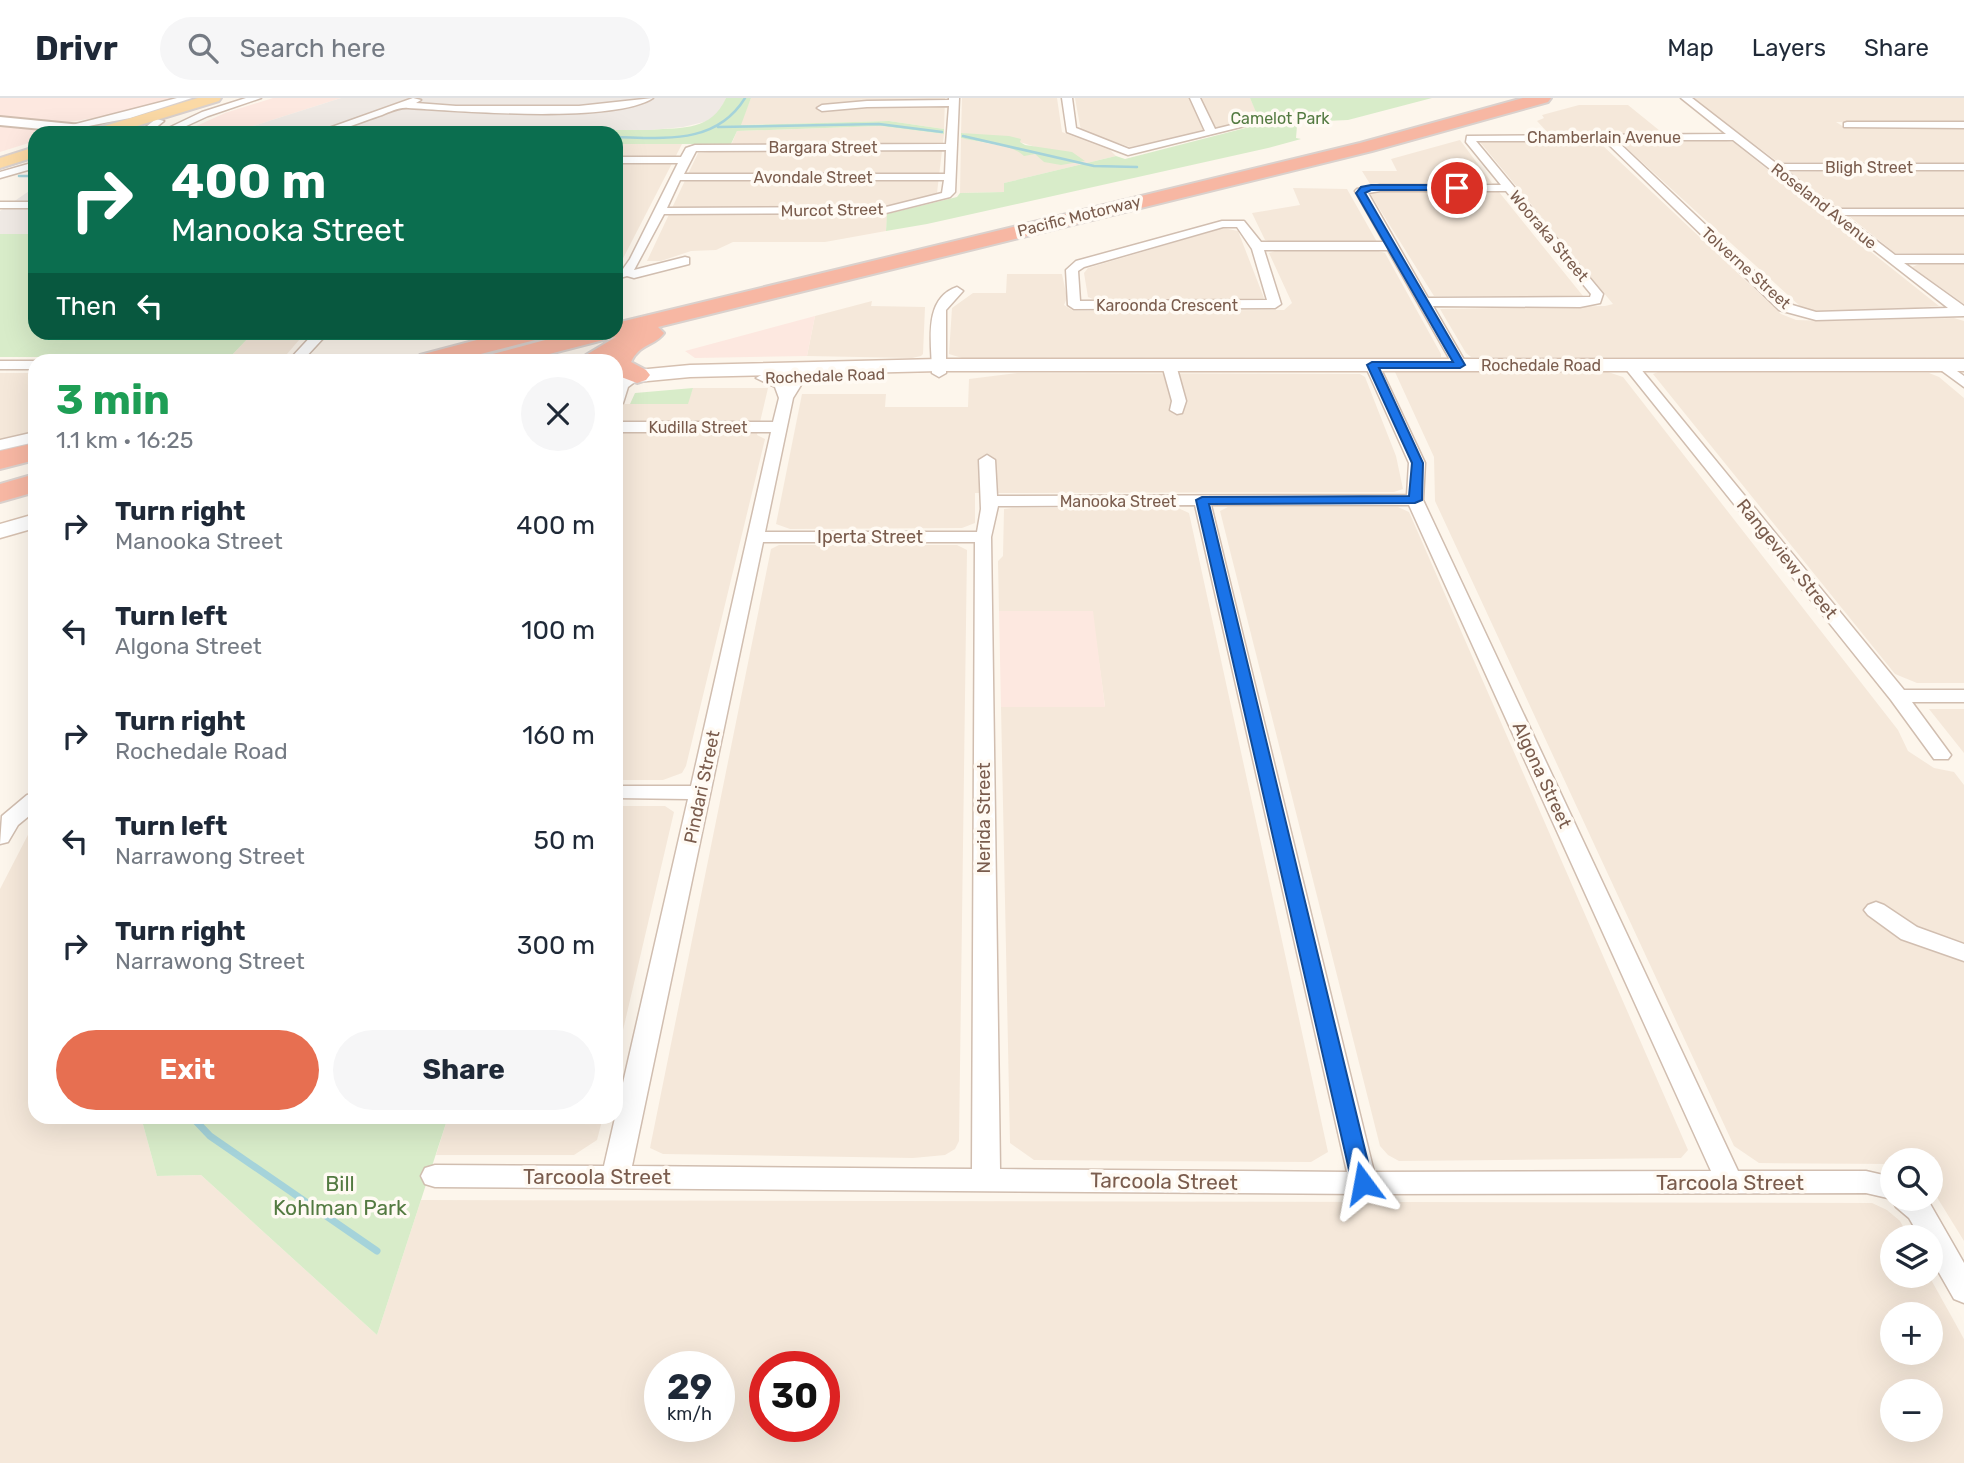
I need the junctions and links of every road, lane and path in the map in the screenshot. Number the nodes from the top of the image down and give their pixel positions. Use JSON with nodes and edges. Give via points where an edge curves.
{"nodes":[{"id":1,"x":187,"y":98,"type":"edge"},
{"id":2,"x":214,"y":98,"type":"edge"},
{"id":3,"x":233,"y":98,"type":"edge"},
{"id":4,"x":256,"y":98,"type":"edge"},
{"id":5,"x":422,"y":98,"type":"edge"},
{"id":6,"x":648,"y":98,"type":"edge"},
{"id":7,"x":1066,"y":98,"type":"edge"},
{"id":8,"x":1195,"y":98,"type":"edge"},
{"id":9,"x":1500,"y":98,"type":"edge"},
{"id":10,"x":1542,"y":98,"type":"edge"},
{"id":11,"x":1686,"y":98,"type":"edge"},
{"id":12,"x":867,"y":101,"type":"edge"},
{"id":13,"x":954,"y":101,"type":"edge"},
{"id":14,"x":403,"y":104,"type":"junction"},
{"id":15,"x":822,"y":107,"type":"dead end"},
{"id":16,"x":0,"y":121,"type":"edge"},
{"id":17,"x":1256,"y":122,"type":"dead end"},
{"id":18,"x":1847,"y":125,"type":"dead end"},
{"id":19,"x":1964,"y":125,"type":"edge"},
{"id":20,"x":42,"y":126,"type":"edge"},
{"id":21,"x":82,"y":126,"type":"edge"},
{"id":22,"x":123,"y":126,"type":"edge"},
{"id":23,"x":163,"y":126,"type":"edge"},
{"id":24,"x":164,"y":126,"type":"edge"},
{"id":25,"x":340,"y":126,"type":"edge"},
{"id":26,"x":1213,"y":132,"type":"junction"},
{"id":27,"x":1606,"y":137,"type":"junction"},
{"id":28,"x":1736,"y":137,"type":"junction"},
{"id":29,"x":1471,"y":138,"type":"joint"},
{"id":30,"x":951,"y":147,"type":"junction"},
{"id":31,"x":1365,"y":147,"type":"junction"},
{"id":32,"x":28,"y":153,"type":"edge"},
{"id":33,"x":28,"y":159,"type":"edge"},
{"id":34,"x":623,"y":160,"type":"edge"},
{"id":35,"x":685,"y":160,"type":"junction"},
{"id":36,"x":4,"y":163,"type":"edge"},
{"id":37,"x":28,"y":167,"type":"edge"},
{"id":38,"x":1773,"y":167,"type":"junction"},
{"id":39,"x":1964,"y":167,"type":"edge"},
{"id":40,"x":0,"y":175,"type":"edge"},
{"id":41,"x":677,"y":177,"type":"junction"},
{"id":42,"x":950,"y":177,"type":"junction"},
{"id":43,"x":1508,"y":188,"type":"junction"},
{"id":44,"x":0,"y":205,"type":"edge"},
{"id":45,"x":28,"y":205,"type":"edge"},
{"id":46,"x":661,"y":211,"type":"junction"},
{"id":47,"x":1831,"y":212,"type":"junction"},
{"id":48,"x":1964,"y":212,"type":"edge"},
{"id":49,"x":995,"y":219,"type":"junction"},
{"id":50,"x":927,"y":232,"type":"dead end"},
{"id":51,"x":1256,"y":246,"type":"junction"},
{"id":52,"x":1391,"y":246,"type":"junction"},
{"id":53,"x":1892,"y":259,"type":"junction"},
{"id":54,"x":1964,"y":259,"type":"edge"},
{"id":55,"x":685,"y":261,"type":"dead end"},
{"id":56,"x":627,"y":271,"type":"edge"},
{"id":57,"x":957,"y":291,"type":"dead end"},
{"id":58,"x":1424,"y":302,"type":"junction"},
{"id":59,"x":623,"y":310,"type":"edge"},
{"id":60,"x":1963,"y":312,"type":"edge"},
{"id":61,"x":623,"y":328,"type":"edge"},
{"id":62,"x":641,"y":336,"type":"junction"},
{"id":63,"x":315,"y":340,"type":"edge"},
{"id":64,"x":478,"y":340,"type":"edge"},
{"id":65,"x":506,"y":340,"type":"edge"},
{"id":66,"x":576,"y":340,"type":"edge"},
{"id":67,"x":302,"y":354,"type":"edge"},
{"id":68,"x":425,"y":354,"type":"edge"},
{"id":69,"x":452,"y":354,"type":"edge"},
{"id":70,"x":521,"y":354,"type":"edge"},
{"id":71,"x":603,"y":354,"type":"edge"},
{"id":72,"x":622,"y":354,"type":"edge"},
{"id":73,"x":0,"y":365,"type":"edge"},
{"id":74,"x":28,"y":365,"type":"edge"},
{"id":75,"x":1169,"y":365,"type":"junction"},
{"id":76,"x":1372,"y":365,"type":"junction"},
{"id":77,"x":1460,"y":365,"type":"junction"},
{"id":78,"x":1630,"y":365,"type":"junction"},
{"id":79,"x":1943,"y":365,"type":"junction"},
{"id":80,"x":1964,"y":365,"type":"edge"},
{"id":81,"x":939,"y":369,"type":"junction"},
{"id":82,"x":799,"y":372,"type":"junction"},
{"id":83,"x":763,"y":378,"type":"junction"},
{"id":84,"x":1964,"y":383,"type":"edge"},
{"id":85,"x":623,"y":386,"type":"edge"},
{"id":86,"x":623,"y":386,"type":"edge"},
{"id":87,"x":786,"y":398,"type":"junction"},
{"id":88,"x":1177,"y":410,"type":"dead end"},
{"id":89,"x":623,"y":427,"type":"edge"},
{"id":90,"x":779,"y":427,"type":"junction"},
{"id":91,"x":28,"y":439,"type":"edge"},
{"id":92,"x":0,"y":445,"type":"edge"},
{"id":93,"x":28,"y":453,"type":"edge"},
{"id":94,"x":0,"y":460,"type":"edge"},
{"id":95,"x":986,"y":460,"type":"dead end"},
{"id":96,"x":28,"y":465,"type":"edge"},
{"id":97,"x":0,"y":473,"type":"edge"},
{"id":98,"x":28,"y":485,"type":"edge"},
{"id":99,"x":0,"y":493,"type":"edge"},
{"id":100,"x":1202,"y":500,"type":"junction"},
{"id":101,"x":1415,"y":500,"type":"junction"},
{"id":102,"x":989,"y":501,"type":"junction"},
{"id":103,"x":28,"y":523,"type":"edge"},
{"id":104,"x":0,"y":531,"type":"edge"},
{"id":105,"x":28,"y":534,"type":"edge"},
{"id":106,"x":757,"y":537,"type":"junction"},
{"id":107,"x":983,"y":537,"type":"junction"},
{"id":108,"x":0,"y":541,"type":"edge"},
{"id":109,"x":1898,"y":696,"type":"junction"},
{"id":110,"x":1964,"y":696,"type":"edge"},
{"id":111,"x":1941,"y":755,"type":"dead end"},
{"id":112,"x":623,"y":792,"type":"edge"},
{"id":113,"x":700,"y":793,"type":"junction"},
{"id":114,"x":28,"y":806,"type":"edge"},
{"id":115,"x":0,"y":837,"type":"edge"},
{"id":116,"x":1876,"y":910,"type":"dead end"},
{"id":117,"x":1964,"y":953,"type":"edge"},
{"id":118,"x":435,"y":1176,"type":"dead end"},
{"id":119,"x":616,"y":1176,"type":"junction"},
{"id":120,"x":986,"y":1178,"type":"junction"},
{"id":121,"x":1729,"y":1181,"type":"junction"},
{"id":122,"x":1363,"y":1183,"type":"junction"},
{"id":123,"x":1880,"y":1185,"type":"edge"},
{"id":124,"x":1920,"y":1211,"type":"edge"},
{"id":125,"x":1964,"y":1290,"type":"edge"}],
"edges":[{"from":1,"to":21,"type":"street"},
{"from":2,"to":22,"type":"main road"},
{"from":3,"to":23,"type":"main road"},
{"from":4,"to":24,"type":"street"},
{"from":5,"to":14,"type":"street"},
{"from":6,"to":14,"type":"street","via":[[574,109],[437,109]]},
{"from":7,"to":26,"type":"street","via":[[1071,130],[1128,152]]},
{"from":8,"to":26,"type":"street","via":[[1206,128]]},
{"from":9,"to":49,"type":"highway","name":"Pacific Motorway","via":[[1288,153]]},
{"from":10,"to":31,"type":"highway","name":"Pacific Motorway"},
{"from":11,"to":28,"type":"street","name":"Roseland Avenue"},
{"from":12,"to":13,"type":"street"},
{"from":12,"to":15,"type":"street"},
{"from":13,"to":30,"type":"street"},
{"from":14,"to":25,"type":"street"},
{"from":16,"to":20,"type":"street"},
{"from":17,"to":26,"type":"street"},
{"from":18,"to":19,"type":"street"},
{"from":27,"to":28,"type":"street","name":"Chamberlain Avenue"},
{"from":27,"to":29,"type":"street","name":"Chamberlain Avenue"},
{"from":27,"to":60,"type":"street","name":"Tolverne Street","via":[[1793,312],[1830,316]]},
{"from":28,"to":38,"type":"street","name":"Roseland Avenue"},
{"from":29,"to":43,"type":"street","name":"Wooraka Street"},
{"from":30,"to":35,"type":"street","name":"Bargara Street","via":[[695,148]]},
{"from":30,"to":42,"type":"street"},
{"from":31,"to":61,"type":"highway","name":"Pacific Motorway"},
{"from":31,"to":62,"type":"highway","via":[[1335,159]]},
{"from":32,"to":36,"type":"main road"},
{"from":33,"to":36,"type":"main road"},
{"from":34,"to":35,"type":"street"},
{"from":35,"to":41,"type":"street"},
{"from":37,"to":40,"type":"street"},
{"from":38,"to":39,"type":"street","name":"Bligh Street"},
{"from":38,"to":47,"type":"street","name":"Roseland Avenue"},
{"from":41,"to":42,"type":"street","name":"Avondale Street"},
{"from":41,"to":46,"type":"street"},
{"from":42,"to":46,"type":"street","name":"Murcot Street","via":[[946,195],[886,211]]},
{"from":43,"to":52,"type":"street","via":[[1364,189],[1360,193]]},
{"from":43,"to":58,"type":"street","name":"Wooraka Street","via":[[1597,294],[1594,300]]},
{"from":44,"to":45,"type":"street"},
{"from":46,"to":56,"type":"street"},
{"from":47,"to":48,"type":"street"},
{"from":47,"to":53,"type":"street","name":"Roseland Avenue"},
{"from":49,"to":50,"type":"highway"},
{"from":49,"to":59,"type":"highway","name":"Pacific Motorway"},
{"from":51,"to":51,"type":"street","name":"Karoonda Crescent","via":[[1240,223],[1222,224],[1080,264],[1072,270],[1074,305],[1275,304]]},
{"from":51,"to":52,"type":"street"},
{"from":52,"to":58,"type":"street"},
{"from":53,"to":54,"type":"street"},
{"from":53,"to":60,"type":"street","name":"Roseland Avenue"},
{"from":55,"to":56,"type":"street"},
{"from":57,"to":81,"type":"street","via":[[939,310]]},
{"from":58,"to":77,"type":"street"},
{"from":62,"to":71,"type":"highway"},
{"from":62,"to":72,"type":"highway"},
{"from":63,"to":67,"type":"street"},
{"from":64,"to":68,"type":"highway"},
{"from":65,"to":69,"type":"highway"},
{"from":66,"to":70,"type":"highway"},
{"from":73,"to":74,"type":"street"},
{"from":75,"to":76,"type":"main road","name":"Rochedale Road"},
{"from":75,"to":81,"type":"main road","name":"Rochedale Road"},
{"from":75,"to":88,"type":"street","via":[[1179,401]]},
{"from":76,"to":77,"type":"main road","name":"Rochedale Road"},
{"from":76,"to":101,"type":"street","name":"Algona Street","via":[[1418,463]]},
{"from":77,"to":78,"type":"main road","name":"Rochedale Road"},
{"from":78,"to":79,"type":"main road","name":"Rochedale Road"},
{"from":78,"to":109,"type":"street","name":"Rangeview Street"},
{"from":79,"to":80,"type":"main road","name":"Rochedale Road"},
{"from":79,"to":84,"type":"street"},
{"from":81,"to":82,"type":"main road","name":"Rochedale Road"},
{"from":82,"to":83,"type":"main road","name":"Rochedale Road"},
{"from":82,"to":85,"type":"main road","name":"Rochedale Road"},
{"from":82,"to":87,"type":"street","name":"Pindari Street"},
{"from":83,"to":86,"type":"main road","name":"Rochedale Road"},
{"from":83,"to":87,"type":"street","via":[[781,384]]},
{"from":87,"to":90,"type":"street","name":"Pindari Street"},
{"from":89,"to":90,"type":"street","name":"Kudilla Street"},
{"from":90,"to":106,"type":"street","name":"Pindari Street"},
{"from":91,"to":92,"type":"street"},
{"from":93,"to":94,"type":"highway"},
{"from":95,"to":102,"type":"street","name":"Nerida Street"},
{"from":96,"to":97,"type":"highway"},
{"from":98,"to":99,"type":"highway"},
{"from":100,"to":101,"type":"street","name":"Manooka Street"},
{"from":100,"to":102,"type":"street","name":"Manooka Street"},
{"from":100,"to":122,"type":"street"},
{"from":101,"to":121,"type":"street","name":"Algona Street"},
{"from":102,"to":107,"type":"street","name":"Nerida Street"},
{"from":103,"to":104,"type":"main road"},
{"from":105,"to":108,"type":"main road"},
{"from":106,"to":107,"type":"street","name":"Iperta Street"},
{"from":106,"to":113,"type":"street","name":"Pindari Street"},
{"from":107,"to":120,"type":"street","name":"Nerida Street"},
{"from":109,"to":110,"type":"street"},
{"from":109,"to":111,"type":"street","name":"Rangeview Street"},
{"from":112,"to":113,"type":"street"},
{"from":113,"to":119,"type":"street","name":"Pindari Street"},
{"from":114,"to":115,"type":"street"},
{"from":116,"to":117,"type":"street","via":[[1909,933]]},
{"from":118,"to":119,"type":"street","name":"Tarcoola Street"},
{"from":119,"to":120,"type":"street","name":"Tarcoola Street"},
{"from":120,"to":122,"type":"street","name":"Tarcoola Street"},
{"from":121,"to":122,"type":"street","name":"Tarcoola Street"},
{"from":121,"to":123,"type":"street","name":"Tarcoola Street"},
{"from":124,"to":125,"type":"street"}]}
